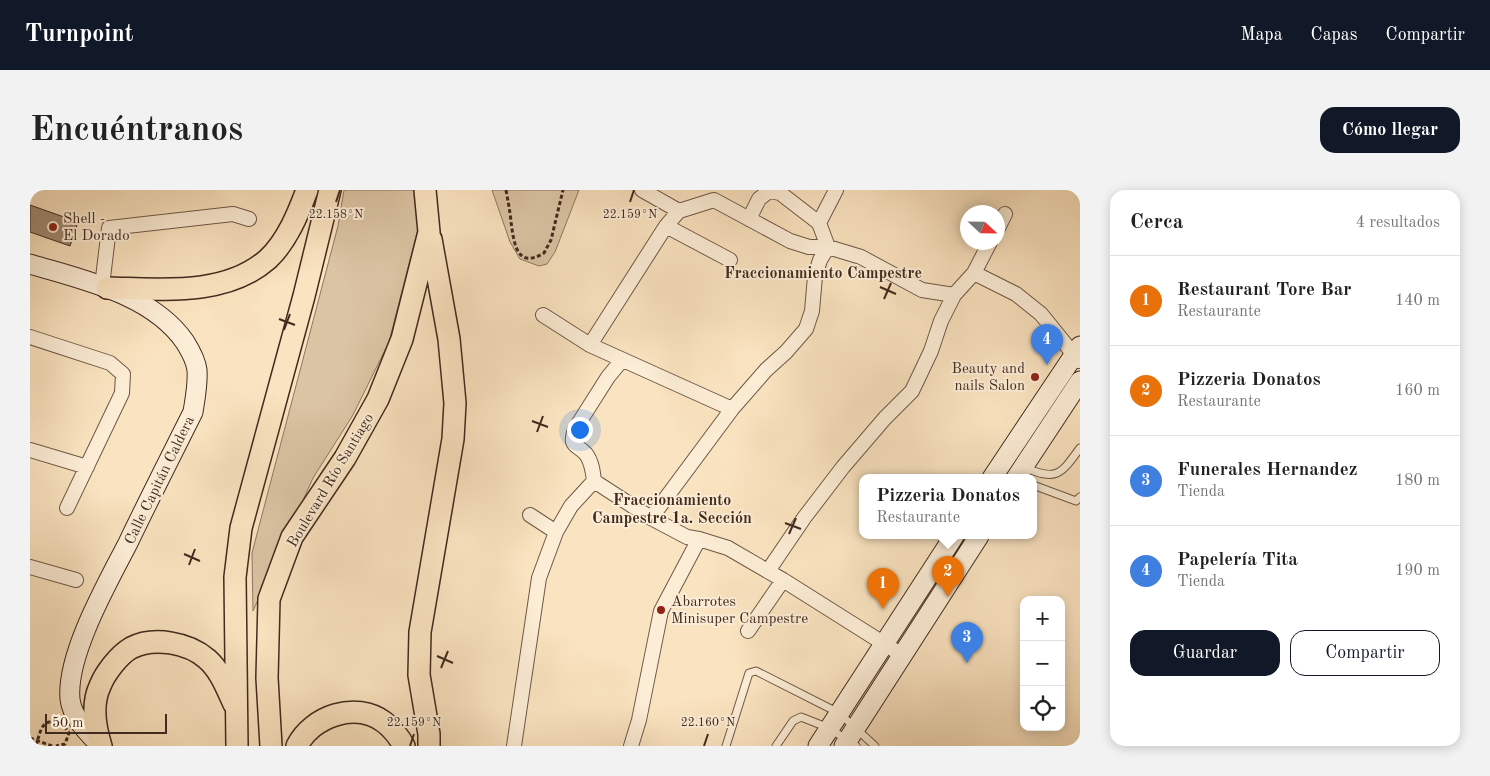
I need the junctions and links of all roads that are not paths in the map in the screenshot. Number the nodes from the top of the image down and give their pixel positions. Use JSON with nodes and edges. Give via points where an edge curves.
{"nodes":[{"id":1,"x":307,"y":190,"type":"edge"},
{"id":2,"x":330,"y":190,"type":"edge"},
{"id":3,"x":425,"y":190,"type":"edge"},
{"id":4,"x":642,"y":190,"type":"edge"},
{"id":5,"x":836,"y":190,"type":"edge"},
{"id":6,"x":679,"y":211,"type":"junction"},
{"id":7,"x":249,"y":219,"type":"dead end"},
{"id":8,"x":750,"y":219,"type":"junction"},
{"id":9,"x":819,"y":223,"type":"junction"},
{"id":10,"x":666,"y":226,"type":"junction"},
{"id":11,"x":429,"y":232,"type":"junction"},
{"id":12,"x":828,"y":247,"type":"junction"},
{"id":13,"x":986,"y":250,"type":"edge"},
{"id":14,"x":730,"y":260,"type":"dead end"},
{"id":15,"x":30,"y":264,"type":"edge"},
{"id":16,"x":974,"y":273,"type":"junction"},
{"id":17,"x":105,"y":287,"type":"junction"},
{"id":18,"x":954,"y":295,"type":"junction"},
{"id":19,"x":544,"y":315,"type":"dead end"},
{"id":20,"x":30,"y":337,"type":"edge"},
{"id":21,"x":590,"y":345,"type":"junction"},
{"id":22,"x":1078,"y":355,"type":"edge"},
{"id":23,"x":622,"y":360,"type":"junction"},
{"id":24,"x":1080,"y":381,"type":"edge"},
{"id":25,"x":732,"y":409,"type":"junction"},
{"id":26,"x":1080,"y":448,"type":"edge"},
{"id":27,"x":30,"y":450,"type":"edge"},
{"id":28,"x":87,"y":467,"type":"junction"},
{"id":29,"x":1012,"y":473,"type":"edge"},
{"id":30,"x":594,"y":481,"type":"junction"},
{"id":31,"x":1037,"y":484,"type":"edge"},
{"id":32,"x":1080,"y":497,"type":"edge"},
{"id":33,"x":67,"y":508,"type":"dead end"},
{"id":34,"x":530,"y":515,"type":"dead end"},
{"id":35,"x":651,"y":518,"type":"junction"},
{"id":36,"x":556,"y":532,"type":"junction"},
{"id":37,"x":699,"y":539,"type":"junction"},
{"id":38,"x":952,"y":539,"type":"edge"},
{"id":39,"x":977,"y":539,"type":"edge"},
{"id":40,"x":30,"y":567,"type":"edge"},
{"id":41,"x":768,"y":572,"type":"junction"},
{"id":42,"x":76,"y":580,"type":"dead end"},
{"id":43,"x":783,"y":580,"type":"junction"},
{"id":44,"x":748,"y":631,"type":"dead end"},
{"id":45,"x":884,"y":643,"type":"junction"},
{"id":46,"x":902,"y":655,"type":"junction"},
{"id":47,"x":238,"y":713,"type":"junction"},
{"id":48,"x":834,"y":720,"type":"junction"},
{"id":49,"x":851,"y":740,"type":"edge"},
{"id":50,"x":101,"y":746,"type":"edge"},
{"id":51,"x":237,"y":746,"type":"edge"},
{"id":52,"x":271,"y":746,"type":"edge"},
{"id":53,"x":297,"y":746,"type":"edge"},
{"id":54,"x":404,"y":746,"type":"edge"},
{"id":55,"x":429,"y":746,"type":"edge"},
{"id":56,"x":514,"y":746,"type":"edge"},
{"id":57,"x":631,"y":746,"type":"edge"},
{"id":58,"x":726,"y":746,"type":"edge"},
{"id":59,"x":776,"y":746,"type":"edge"},
{"id":60,"x":818,"y":746,"type":"edge"},
{"id":61,"x":875,"y":746,"type":"edge"}],
"edges":[{"from":1,"to":17,"type":"main road","via":[[285,237],[269,258],[248,274],[198,288]]},
{"from":2,"to":47,"type":"main road","via":[[241,528],[235,577]]},
{"from":3,"to":11,"type":"main road","name":"Boulevard Río Santiago"},
{"from":4,"to":6,"type":"street"},
{"from":5,"to":9,"type":"street"},
{"from":6,"to":8,"type":"street","via":[[714,200]]},
{"from":6,"to":10,"type":"street"},
{"from":7,"to":17,"type":"street","via":[[233,214],[109,228]]},
{"from":8,"to":9,"type":"street","via":[[759,199],[770,191],[780,193]]},
{"from":8,"to":12,"type":"street","via":[[790,241],[809,247]]},
{"from":9,"to":12,"type":"street"},
{"from":10,"to":14,"type":"street"},
{"from":10,"to":21,"type":"street"},
{"from":11,"to":52,"type":"main road","name":"Boulevard Río Santiago","via":[[402,339],[378,399],[345,458],[292,537],[269,599],[267,678]]},
{"from":11,"to":55,"type":"main road","via":[[449,339],[454,403],[453,440],[420,632],[419,675]]},
{"from":12,"to":18,"type":"street","via":[[861,257],[922,290]]},
{"from":12,"to":25,"type":"street","via":[[815,276],[812,311],[806,329]]},
{"from":13,"to":16,"type":"street"},
{"from":15,"to":17,"type":"main road","name":"Calle Capitán Caldera"},
{"from":16,"to":18,"type":"street"},
{"from":16,"to":22,"type":"street","via":[[1016,294],[1041,314]]},
{"from":17,"to":50,"type":"main road","name":"Calle Capitán Caldera","via":[[152,309],[175,328],[194,360],[197,387],[193,412],[97,605],[74,666],[70,701],[77,718]]},
{"from":18,"to":41,"type":"street","via":[[912,391],[884,418],[843,467]]},
{"from":19,"to":21,"type":"street"},
{"from":20,"to":28,"type":"street","via":[[110,363],[123,374],[122,393]]},
{"from":21,"to":23,"type":"street"},
{"from":22,"to":29,"type":"main road"},
{"from":23,"to":25,"type":"street"},
{"from":23,"to":30,"type":"street","via":[[608,377],[572,438],[575,447],[586,454],[593,468]]},
{"from":24,"to":29,"type":"main road"},
{"from":25,"to":35,"type":"street"},
{"from":26,"to":29,"type":"lane","via":[[1064,470],[1057,474]]},
{"from":27,"to":28,"type":"street"},
{"from":28,"to":33,"type":"street"},
{"from":30,"to":35,"type":"street"},
{"from":30,"to":36,"type":"street","via":[[571,506]]},
{"from":31,"to":32,"type":"lane","via":[[1076,501]]},
{"from":34,"to":36,"type":"street"},
{"from":35,"to":37,"type":"street","via":[[687,537]]},
{"from":36,"to":56,"type":"street","via":[[539,578]]},
{"from":37,"to":41,"type":"street","via":[[728,548]]},
{"from":37,"to":57,"type":"street","via":[[661,611]]},
{"from":38,"to":45,"type":"main road"},
{"from":39,"to":46,"type":"main road"},
{"from":40,"to":42,"type":"street"},
{"from":41,"to":43,"type":"street"},
{"from":43,"to":44,"type":"street"},
{"from":43,"to":45,"type":"street"},
{"from":45,"to":46,"type":"street"},
{"from":45,"to":48,"type":"main road"},
{"from":46,"to":49,"type":"main road"},
{"from":47,"to":50,"type":"main road","via":[[222,678],[209,660],[195,649],[160,642],[146,644],[132,648],[120,658],[99,686],[95,725]]},
{"from":47,"to":51,"type":"main road"},
{"from":48,"to":49,"type":"lane"},
{"from":48,"to":49,"type":"lane"},
{"from":48,"to":58,"type":"lane","via":[[756,671],[749,673]]},
{"from":48,"to":59,"type":"lane","via":[[800,717],[793,721]]},
{"from":48,"to":60,"type":"main road"},
{"from":49,"to":61,"type":"lane"},
{"from":53,"to":54,"type":"main road","via":[[311,726],[331,715],[350,713],[368,714],[384,722]]}]}
